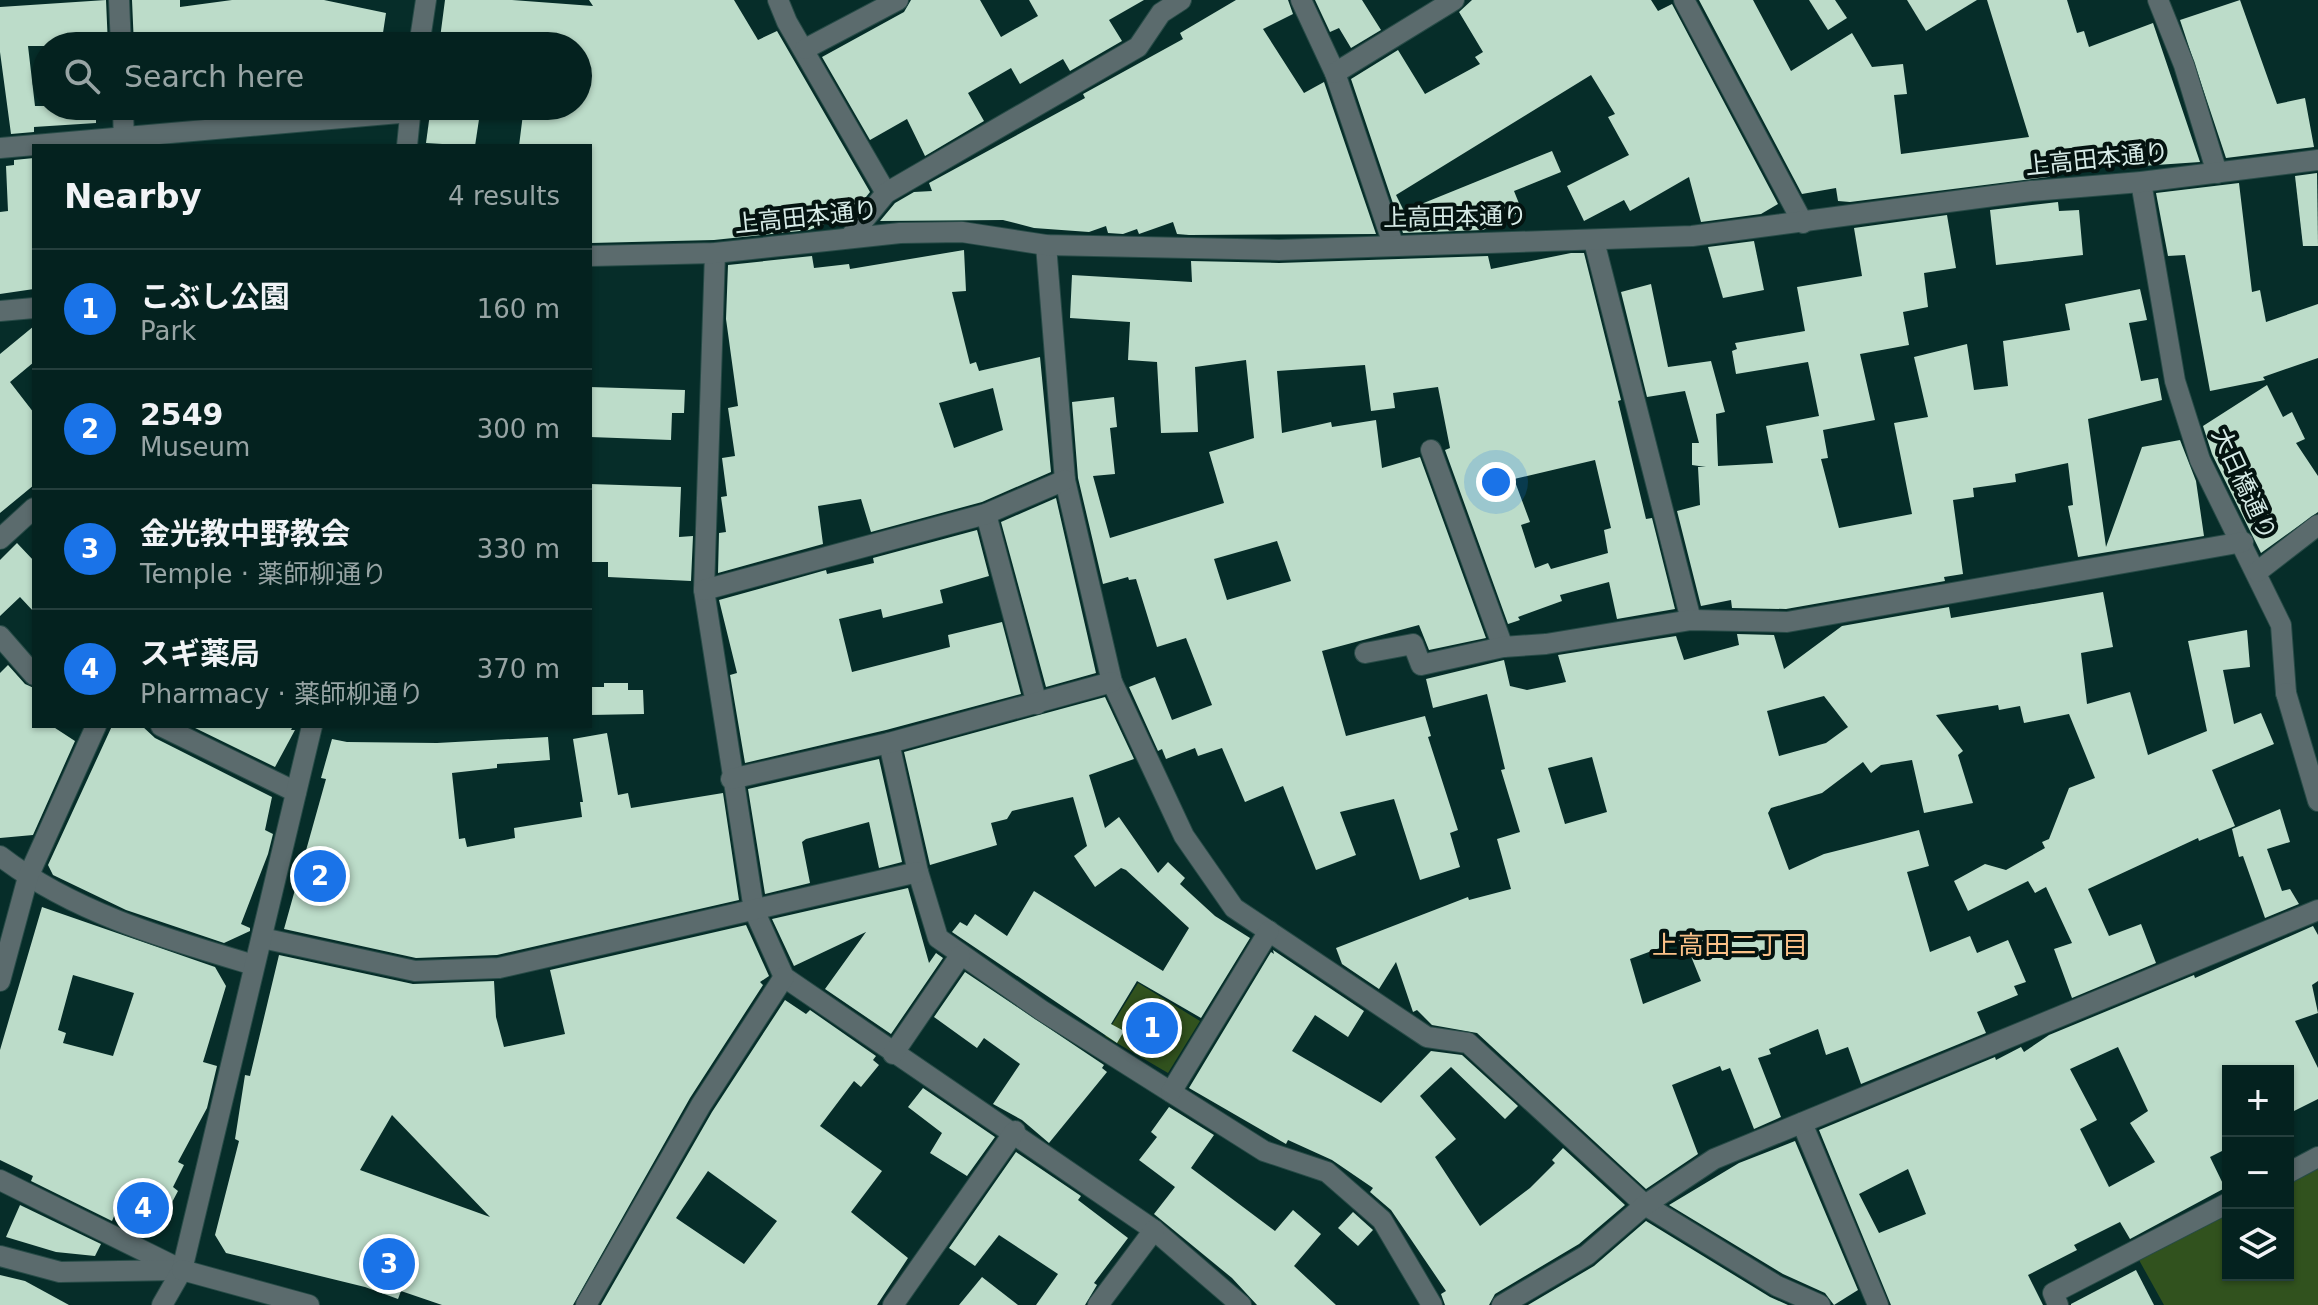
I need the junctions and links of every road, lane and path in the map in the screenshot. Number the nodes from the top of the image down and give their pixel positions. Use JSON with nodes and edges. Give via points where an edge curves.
{"nodes":[{"id":1,"x":119,"y":0,"type":"edge"},
{"id":2,"x":426,"y":0,"type":"edge"},
{"id":3,"x":778,"y":0,"type":"edge"},
{"id":4,"x":898,"y":0,"type":"edge"},
{"id":5,"x":1181,"y":0,"type":"edge"},
{"id":6,"x":1301,"y":0,"type":"edge"},
{"id":7,"x":1454,"y":0,"type":"edge"},
{"id":8,"x":1684,"y":0,"type":"edge"},
{"id":9,"x":2158,"y":0,"type":"edge"},
{"id":10,"x":120,"y":32,"type":"edge"},
{"id":11,"x":421,"y":32,"type":"edge"},
{"id":12,"x":805,"y":49,"type":"junction"},
{"id":13,"x":1335,"y":73,"type":"junction"},
{"id":14,"x":123,"y":120,"type":"edge"},
{"id":15,"x":312,"y":120,"type":"edge"},
{"id":16,"x":410,"y":120,"type":"edge"},
{"id":17,"x":124,"y":141,"type":"edge"},
{"id":18,"x":71,"y":144,"type":"edge"},
{"id":19,"x":407,"y":144,"type":"edge"},
{"id":20,"x":32,"y":146,"type":"edge"},
{"id":21,"x":0,"y":148,"type":"edge"},
{"id":22,"x":2318,"y":160,"type":"edge"},
{"id":23,"x":2217,"y":173,"type":"junction"},
{"id":24,"x":2141,"y":182,"type":"junction"},
{"id":25,"x":886,"y":193,"type":"junction"},
{"id":26,"x":1803,"y":223,"type":"junction"},
{"id":27,"x":850,"y":237,"type":"junction"},
{"id":28,"x":1594,"y":241,"type":"junction"},
{"id":29,"x":1393,"y":244,"type":"junction"},
{"id":30,"x":1046,"y":245,"type":"junction"},
{"id":31,"x":715,"y":253,"type":"junction"},
{"id":32,"x":592,"y":256,"type":"edge"},
{"id":33,"x":32,"y":308,"type":"edge"},
{"id":34,"x":0,"y":311,"type":"edge"},
{"id":35,"x":1431,"y":450,"type":"dead end"},
{"id":36,"x":1065,"y":480,"type":"junction"},
{"id":37,"x":32,"y":510,"type":"edge"},
{"id":38,"x":986,"y":514,"type":"junction"},
{"id":39,"x":2318,"y":525,"type":"edge"},
{"id":40,"x":0,"y":539,"type":"edge"},
{"id":41,"x":2243,"y":542,"type":"junction"},
{"id":42,"x":2257,"y":572,"type":"junction"},
{"id":43,"x":704,"y":590,"type":"junction"},
{"id":44,"x":1691,"y":620,"type":"junction"},
{"id":45,"x":0,"y":636,"type":"edge"},
{"id":46,"x":1503,"y":647,"type":"junction"},
{"id":47,"x":1365,"y":653,"type":"dead end"},
{"id":48,"x":32,"y":673,"type":"edge"},
{"id":49,"x":1112,"y":682,"type":"junction"},
{"id":50,"x":1037,"y":704,"type":"junction"},
{"id":51,"x":165,"y":728,"type":"edge"},
{"id":52,"x":312,"y":728,"type":"edge"},
{"id":53,"x":88,"y":730,"type":"edge"},
{"id":54,"x":889,"y":743,"type":"junction"},
{"id":55,"x":2311,"y":747,"type":"edge"},
{"id":56,"x":731,"y":779,"type":"junction"},
{"id":57,"x":296,"y":792,"type":"junction"},
{"id":58,"x":2318,"y":801,"type":"edge"},
{"id":59,"x":0,"y":856,"type":"edge"},
{"id":60,"x":918,"y":872,"type":"junction"},
{"id":61,"x":28,"y":877,"type":"junction"},
{"id":62,"x":754,"y":910,"type":"junction"},
{"id":63,"x":2318,"y":910,"type":"edge"},
{"id":64,"x":1269,"y":931,"type":"junction"},
{"id":65,"x":262,"y":938,"type":"junction"},
{"id":66,"x":960,"y":956,"type":"junction"},
{"id":67,"x":254,"y":965,"type":"junction"},
{"id":68,"x":784,"y":977,"type":"junction"},
{"id":69,"x":0,"y":981,"type":"edge"},
{"id":70,"x":893,"y":1054,"type":"junction"},
{"id":71,"x":1171,"y":1092,"type":"junction"},
{"id":72,"x":1802,"y":1123,"type":"junction"},
{"id":73,"x":1015,"y":1131,"type":"junction"},
{"id":74,"x":2318,"y":1157,"type":"edge"},
{"id":75,"x":2294,"y":1170,"type":"edge"},
{"id":76,"x":0,"y":1180,"type":"edge"},
{"id":77,"x":1645,"y":1205,"type":"junction"},
{"id":78,"x":2222,"y":1206,"type":"edge"},
{"id":79,"x":1154,"y":1230,"type":"junction"},
{"id":80,"x":0,"y":1256,"type":"edge"},
{"id":81,"x":182,"y":1270,"type":"junction"},
{"id":82,"x":162,"y":1305,"type":"edge"},
{"id":83,"x":309,"y":1305,"type":"edge"},
{"id":84,"x":586,"y":1305,"type":"edge"},
{"id":85,"x":893,"y":1305,"type":"edge"},
{"id":86,"x":1098,"y":1305,"type":"edge"},
{"id":87,"x":1240,"y":1305,"type":"edge"},
{"id":88,"x":1432,"y":1305,"type":"edge"},
{"id":89,"x":1502,"y":1305,"type":"edge"},
{"id":90,"x":1820,"y":1305,"type":"edge"},
{"id":91,"x":1878,"y":1305,"type":"edge"},
{"id":92,"x":2058,"y":1305,"type":"edge"}],
"edges":[{"from":1,"to":10,"type":"street"},
{"from":2,"to":11,"type":"street"},
{"from":3,"to":12,"type":"street"},
{"from":4,"to":12,"type":"street"},
{"from":5,"to":25,"type":"street","via":[[1161,13],[1138,47]]},
{"from":6,"to":13,"type":"street"},
{"from":7,"to":13,"type":"street"},
{"from":8,"to":26,"type":"street"},
{"from":9,"to":23,"type":"street"},
{"from":12,"to":25,"type":"street"},
{"from":13,"to":29,"type":"street"},
{"from":14,"to":17,"type":"street"},
{"from":15,"to":17,"type":"street"},
{"from":16,"to":19,"type":"street"},
{"from":17,"to":18,"type":"street"},
{"from":20,"to":21,"type":"street"},
{"from":22,"to":23,"type":"street","name":"上高田本通り"},
{"from":23,"to":24,"type":"street","name":"上高田本通り"},
{"from":24,"to":26,"type":"street","name":"上高田本通り","via":[[2031,191]]},
{"from":24,"to":41,"type":"street","name":"大日橋通り","via":[[2175,381],[2200,460]]},
{"from":25,"to":27,"type":"street"},
{"from":26,"to":28,"type":"street","name":"上高田本通り"},
{"from":27,"to":30,"type":"street","name":"上高田本通り","via":[[962,232]]},
{"from":27,"to":31,"type":"street","name":"上高田本通り"},
{"from":28,"to":29,"type":"street","name":"上高田本通り"},
{"from":28,"to":44,"type":"street"},
{"from":29,"to":30,"type":"street","name":"上高田本通り","via":[[1279,250]]},
{"from":30,"to":36,"type":"street"},
{"from":31,"to":32,"type":"street","name":"上高田本通り"},
{"from":31,"to":43,"type":"street"},
{"from":33,"to":34,"type":"street"},
{"from":35,"to":46,"type":"street"},
{"from":36,"to":38,"type":"street"},
{"from":36,"to":49,"type":"street"},
{"from":37,"to":40,"type":"street"},
{"from":38,"to":43,"type":"street"},
{"from":38,"to":50,"type":"street"},
{"from":39,"to":42,"type":"street"},
{"from":41,"to":42,"type":"street","name":"大日橋通り"},
{"from":41,"to":44,"type":"street","via":[[1787,622]]},
{"from":42,"to":55,"type":"street","name":"大日橋通り","via":[[2281,625],[2286,693]]},
{"from":43,"to":56,"type":"street"},
{"from":44,"to":46,"type":"street"},
{"from":45,"to":48,"type":"street"},
{"from":46,"to":47,"type":"street","via":[[1421,665],[1413,644]]},
{"from":49,"to":50,"type":"street"},
{"from":49,"to":64,"type":"street","via":[[1184,836],[1234,908]]},
{"from":50,"to":54,"type":"street"},
{"from":51,"to":57,"type":"street"},
{"from":52,"to":57,"type":"street"},
{"from":53,"to":61,"type":"street"},
{"from":54,"to":56,"type":"street"},
{"from":54,"to":60,"type":"street"},
{"from":55,"to":58,"type":"street","name":"大日橋通り"},
{"from":56,"to":62,"type":"street"},
{"from":57,"to":65,"type":"street"},
{"from":59,"to":61,"type":"street"},
{"from":60,"to":62,"type":"street"},
{"from":60,"to":66,"type":"street","via":[[938,938]]},
{"from":61,"to":67,"type":"street","via":[[134,929]]},
{"from":61,"to":69,"type":"street"},
{"from":62,"to":65,"type":"street","via":[[499,968],[415,971]]},
{"from":62,"to":68,"type":"street"},
{"from":63,"to":72,"type":"street"},
{"from":64,"to":71,"type":"street"},
{"from":64,"to":77,"type":"street","via":[[1427,1037],[1468,1043]]},
{"from":65,"to":67,"type":"street"},
{"from":66,"to":70,"type":"street"},
{"from":66,"to":71,"type":"street"},
{"from":67,"to":81,"type":"street"},
{"from":68,"to":70,"type":"street"},
{"from":68,"to":84,"type":"street","via":[[701,1105]]},
{"from":70,"to":73,"type":"street"},
{"from":71,"to":88,"type":"street","via":[[1264,1151],[1327,1172],[1382,1220]]},
{"from":72,"to":77,"type":"street","via":[[1714,1159]]},
{"from":72,"to":91,"type":"street"},
{"from":73,"to":79,"type":"street"},
{"from":73,"to":85,"type":"street"},
{"from":74,"to":75,"type":"street"},
{"from":76,"to":81,"type":"street"},
{"from":77,"to":89,"type":"street","via":[[1587,1255]]},
{"from":77,"to":90,"type":"street","via":[[1777,1286]]},
{"from":78,"to":92,"type":"street","via":[[2053,1293]]},
{"from":79,"to":86,"type":"street"},
{"from":79,"to":87,"type":"street"},
{"from":80,"to":81,"type":"street","via":[[60,1272]]},
{"from":81,"to":82,"type":"street"},
{"from":81,"to":83,"type":"street"}]}
